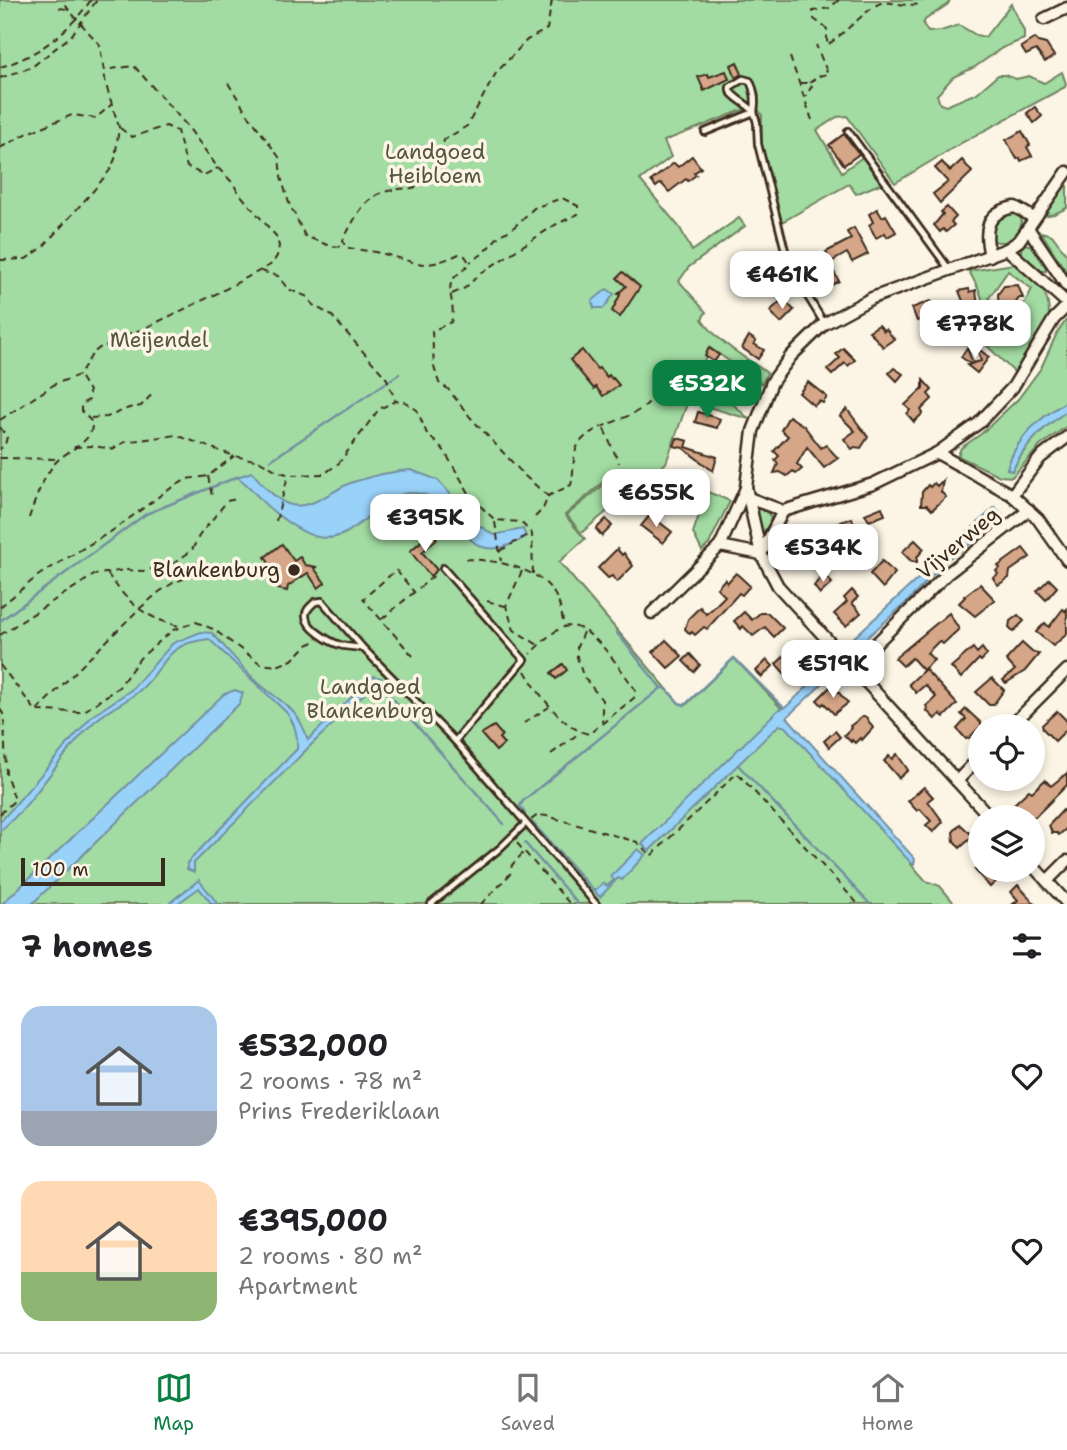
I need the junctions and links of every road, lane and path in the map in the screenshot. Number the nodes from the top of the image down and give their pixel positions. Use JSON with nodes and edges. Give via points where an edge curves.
{"nodes":[{"id":1,"x":64,"y":0,"type":"edge"},
{"id":2,"x":91,"y":0,"type":"edge"},
{"id":3,"x":97,"y":0,"type":"edge"},
{"id":4,"x":552,"y":0,"type":"edge"},
{"id":5,"x":839,"y":0,"type":"edge"},
{"id":6,"x":922,"y":0,"type":"edge"},
{"id":7,"x":59,"y":8,"type":"dead end"},
{"id":8,"x":1067,"y":8,"type":"edge"},
{"id":9,"x":68,"y":9,"type":"junction"},
{"id":10,"x":75,"y":18,"type":"junction"},
{"id":11,"x":1044,"y":19,"type":"dead end"},
{"id":12,"x":81,"y":25,"type":"junction"},
{"id":13,"x":816,"y":45,"type":"dead end"},
{"id":14,"x":790,"y":57,"type":"dead end"},
{"id":15,"x":0,"y":68,"type":"edge"},
{"id":16,"x":103,"y":70,"type":"junction"},
{"id":17,"x":0,"y":78,"type":"edge"},
{"id":18,"x":228,"y":83,"type":"dead end"},
{"id":19,"x":799,"y":83,"type":"junction"},
{"id":20,"x":809,"y":83,"type":"junction"},
{"id":21,"x":804,"y":97,"type":"junction"},
{"id":22,"x":113,"y":103,"type":"junction"},
{"id":23,"x":754,"y":112,"type":"junction"},
{"id":24,"x":812,"y":120,"type":"dead end"},
{"id":25,"x":120,"y":127,"type":"junction"},
{"id":26,"x":848,"y":131,"type":"dead end"},
{"id":27,"x":705,"y":132,"type":"dead end"},
{"id":28,"x":0,"y":148,"type":"edge"},
{"id":29,"x":218,"y":168,"type":"junction"},
{"id":30,"x":1067,"y":172,"type":"edge"},
{"id":31,"x":1034,"y":218,"type":"junction"},
{"id":32,"x":1028,"y":228,"type":"junction"},
{"id":33,"x":345,"y":247,"type":"junction"},
{"id":34,"x":1007,"y":249,"type":"junction"},
{"id":35,"x":990,"y":256,"type":"junction"},
{"id":36,"x":0,"y":260,"type":"edge"},
{"id":37,"x":469,"y":262,"type":"junction"},
{"id":38,"x":950,"y":269,"type":"junction"},
{"id":39,"x":261,"y":271,"type":"junction"},
{"id":40,"x":1067,"y":286,"type":"edge"},
{"id":41,"x":452,"y":294,"type":"junction"},
{"id":42,"x":1067,"y":304,"type":"edge"},
{"id":43,"x":824,"y":324,"type":"junction"},
{"id":44,"x":79,"y":375,"type":"junction"},
{"id":45,"x":154,"y":392,"type":"dead end"},
{"id":46,"x":653,"y":397,"type":"dead end"},
{"id":47,"x":396,"y":401,"type":"junction"},
{"id":48,"x":90,"y":418,"type":"junction"},
{"id":49,"x":1,"y":420,"type":"edge"},
{"id":50,"x":0,"y":427,"type":"edge"},
{"id":51,"x":603,"y":428,"type":"junction"},
{"id":52,"x":1067,"y":437,"type":"edge"},
{"id":53,"x":74,"y":447,"type":"junction"},
{"id":54,"x":0,"y":449,"type":"edge"},
{"id":55,"x":937,"y":453,"type":"junction"},
{"id":56,"x":234,"y":456,"type":"junction"},
{"id":57,"x":0,"y":458,"type":"edge"},
{"id":58,"x":59,"y":459,"type":"junction"},
{"id":59,"x":619,"y":463,"type":"dead end"},
{"id":60,"x":288,"y":475,"type":"junction"},
{"id":61,"x":208,"y":476,"type":"junction"},
{"id":62,"x":746,"y":492,"type":"junction"},
{"id":63,"x":1012,"y":495,"type":"junction"},
{"id":64,"x":212,"y":496,"type":"dead end"},
{"id":65,"x":548,"y":496,"type":"junction"},
{"id":66,"x":236,"y":499,"type":"dead end"},
{"id":67,"x":1029,"y":510,"type":"junction"},
{"id":68,"x":783,"y":511,"type":"junction"},
{"id":69,"x":535,"y":517,"type":"dead end"},
{"id":70,"x":29,"y":518,"type":"dead end"},
{"id":71,"x":495,"y":520,"type":"junction"},
{"id":72,"x":276,"y":521,"type":"dead end"},
{"id":73,"x":531,"y":533,"type":"junction"},
{"id":74,"x":720,"y":546,"type":"junction"},
{"id":75,"x":499,"y":551,"type":"junction"},
{"id":76,"x":761,"y":554,"type":"junction"},
{"id":77,"x":466,"y":559,"type":"dead end"},
{"id":78,"x":1067,"y":560,"type":"edge"},
{"id":79,"x":501,"y":562,"type":"junction"},
{"id":80,"x":219,"y":564,"type":"dead end"},
{"id":81,"x":443,"y":568,"type":"joint"},
{"id":82,"x":522,"y":570,"type":"junction"},
{"id":83,"x":107,"y":573,"type":"junction"},
{"id":84,"x":533,"y":576,"type":"junction"},
{"id":85,"x":414,"y":592,"type":"junction"},
{"id":86,"x":486,"y":601,"type":"dead end"},
{"id":87,"x":506,"y":606,"type":"junction"},
{"id":88,"x":0,"y":607,"type":"edge"},
{"id":89,"x":138,"y":610,"type":"junction"},
{"id":90,"x":652,"y":613,"type":"dead end"},
{"id":91,"x":381,"y":620,"type":"junction"},
{"id":92,"x":180,"y":627,"type":"junction"},
{"id":93,"x":565,"y":627,"type":"junction"},
{"id":94,"x":583,"y":632,"type":"junction"},
{"id":95,"x":0,"y":635,"type":"edge"},
{"id":96,"x":325,"y":637,"type":"junction"},
{"id":97,"x":538,"y":645,"type":"junction"},
{"id":98,"x":363,"y":648,"type":"junction"},
{"id":99,"x":413,"y":656,"type":"dead end"},
{"id":100,"x":522,"y":662,"type":"junction"},
{"id":101,"x":0,"y":665,"type":"edge"},
{"id":102,"x":852,"y":667,"type":"junction"},
{"id":103,"x":1067,"y":670,"type":"edge"},
{"id":104,"x":549,"y":707,"type":"junction"},
{"id":105,"x":0,"y":709,"type":"edge"},
{"id":106,"x":36,"y":711,"type":"junction"},
{"id":107,"x":1023,"y":714,"type":"edge"},
{"id":108,"x":524,"y":723,"type":"dead end"},
{"id":109,"x":602,"y":723,"type":"junction"},
{"id":110,"x":580,"y":732,"type":"junction"},
{"id":111,"x":5,"y":740,"type":"junction"},
{"id":112,"x":455,"y":741,"type":"junction"},
{"id":113,"x":0,"y":746,"type":"edge"},
{"id":114,"x":551,"y":754,"type":"dead end"},
{"id":115,"x":968,"y":770,"type":"edge"},
{"id":116,"x":957,"y":781,"type":"junction"},
{"id":117,"x":978,"y":805,"type":"edge"},
{"id":118,"x":0,"y":814,"type":"edge"},
{"id":119,"x":525,"y":824,"type":"junction"},
{"id":120,"x":512,"y":836,"type":"junction"},
{"id":121,"x":524,"y":852,"type":"junction"},
{"id":122,"x":1067,"y":861,"type":"edge"},
{"id":123,"x":1047,"y":881,"type":"joint"},
{"id":124,"x":1067,"y":903,"type":"edge"},
{"id":125,"x":431,"y":904,"type":"edge"},
{"id":126,"x":481,"y":904,"type":"edge"},
{"id":127,"x":570,"y":904,"type":"edge"},
{"id":128,"x":596,"y":904,"type":"edge"},
{"id":129,"x":858,"y":904,"type":"edge"}],
"edges":[{"from":1,"to":9,"type":"path"},
{"from":2,"to":10,"type":"path"},
{"from":3,"to":12,"type":"path"},
{"from":4,"to":33,"type":"path","via":[[547,29],[527,40],[496,73],[467,126],[444,140],[441,156],[415,188],[382,191],[362,207],[343,240]]},
{"from":5,"to":6,"type":"path","via":[[829,8],[813,10],[814,19],[827,29],[827,45],[877,3],[907,6]]},
{"from":7,"to":9,"type":"path"},
{"from":8,"to":11,"type":"street"},
{"from":9,"to":10,"type":"path"},
{"from":10,"to":12,"type":"path"},
{"from":10,"to":15,"type":"path","via":[[40,50]]},
{"from":12,"to":16,"type":"path","via":[[100,45]]},
{"from":12,"to":17,"type":"path","via":[[32,67]]},
{"from":13,"to":20,"type":"path","via":[[828,74]]},
{"from":14,"to":19,"type":"path"},
{"from":16,"to":22,"type":"path"},
{"from":16,"to":29,"type":"path","via":[[134,65]]},
{"from":18,"to":33,"type":"path","via":[[279,157],[285,190],[305,236]]},
{"from":19,"to":20,"type":"path"},
{"from":19,"to":21,"type":"path"},
{"from":20,"to":21,"type":"path","via":[[812,86]]},
{"from":21,"to":24,"type":"path"},
{"from":22,"to":25,"type":"path"},
{"from":22,"to":28,"type":"path","via":[[96,118],[72,115]]},
{"from":23,"to":23,"type":"lane","via":[[756,98],[750,81],[736,82],[730,91]]},
{"from":23,"to":27,"type":"lane"},
{"from":23,"to":43,"type":"lane","via":[[789,266]]},
{"from":25,"to":29,"type":"path","via":[[132,137],[166,126],[177,131],[187,167],[204,175]]},
{"from":25,"to":36,"type":"path","via":[[110,170],[42,248],[26,259]]},
{"from":26,"to":38,"type":"lane"},
{"from":29,"to":39,"type":"path","via":[[276,236],[277,256]]},
{"from":30,"to":31,"type":"street"},
{"from":31,"to":32,"type":"street"},
{"from":31,"to":35,"type":"street","via":[[1015,207],[996,214],[986,232]]},
{"from":32,"to":34,"type":"street"},
{"from":32,"to":40,"type":"street"},
{"from":33,"to":37,"type":"path","via":[[415,264],[440,263],[459,254]]},
{"from":34,"to":35,"type":"street"},
{"from":34,"to":42,"type":"street"},
{"from":35,"to":38,"type":"street"},
{"from":37,"to":41,"type":"path","via":[[450,285]]},
{"from":37,"to":41,"type":"path","via":[[534,208],[562,198],[578,206],[578,214]]},
{"from":38,"to":43,"type":"street","via":[[872,298]]},
{"from":39,"to":44,"type":"path","via":[[130,332],[117,345],[102,346]]},
{"from":39,"to":47,"type":"path","via":[[278,276],[288,289],[308,297],[332,316],[387,379]]},
{"from":41,"to":65,"type":"path","via":[[451,322],[432,331],[439,383]]},
{"from":42,"to":55,"type":"street","via":[[1013,387],[979,423]]},
{"from":43,"to":62,"type":"street","via":[[772,382],[753,430]]},
{"from":44,"to":48,"type":"path","via":[[89,391],[81,411]]},
{"from":44,"to":49,"type":"path","via":[[55,384]]},
{"from":45,"to":48,"type":"path","via":[[141,406]]},
{"from":46,"to":51,"type":"path"},
{"from":47,"to":60,"type":"path","via":[[379,410],[339,463],[324,474]]},
{"from":47,"to":71,"type":"path","via":[[417,410],[427,434],[443,449],[465,489]]},
{"from":48,"to":53,"type":"path","via":[[91,433]]},
{"from":49,"to":50,"type":"path"},
{"from":50,"to":54,"type":"path","via":[[7,437]]},
{"from":51,"to":59,"type":"path"},
{"from":51,"to":65,"type":"path","via":[[580,442],[572,485]]},
{"from":52,"to":63,"type":"street","name":"Vijverweg","via":[[1040,458]]},
{"from":53,"to":56,"type":"path","via":[[113,449],[125,442],[176,435]]},
{"from":53,"to":58,"type":"path"},
{"from":55,"to":63,"type":"street"},
{"from":55,"to":68,"type":"street","via":[[873,484]]},
{"from":56,"to":60,"type":"path","via":[[260,461]]},
{"from":56,"to":61,"type":"path"},
{"from":57,"to":58,"type":"path"},
{"from":58,"to":70,"type":"path"},
{"from":60,"to":72,"type":"path"},
{"from":61,"to":64,"type":"path"},
{"from":61,"to":88,"type":"path","via":[[187,478],[38,575]]},
{"from":62,"to":68,"type":"street"},
{"from":62,"to":74,"type":"street"},
{"from":62,"to":76,"type":"street"},
{"from":63,"to":67,"type":"street"},
{"from":65,"to":69,"type":"path"},
{"from":66,"to":83,"type":"path","via":[[227,501],[192,550],[173,564]]},
{"from":67,"to":78,"type":"street"},
{"from":67,"to":102,"type":"street","name":"Vijverweg","via":[[948,573]]},
{"from":68,"to":76,"type":"street"},
{"from":71,"to":73,"type":"path","via":[[521,522]]},
{"from":71,"to":75,"type":"path"},
{"from":73,"to":75,"type":"path"},
{"from":73,"to":84,"type":"path"},
{"from":74,"to":76,"type":"street"},
{"from":74,"to":90,"type":"street"},
{"from":75,"to":79,"type":"path"},
{"from":76,"to":102,"type":"street","via":[[778,586]]},
{"from":77,"to":79,"type":"path"},
{"from":79,"to":82,"type":"path"},
{"from":80,"to":89,"type":"path","via":[[173,583]]},
{"from":81,"to":85,"type":"path"},
{"from":81,"to":100,"type":"lane"},
{"from":82,"to":84,"type":"path"},
{"from":82,"to":87,"type":"path"},
{"from":83,"to":89,"type":"path"},
{"from":83,"to":95,"type":"path","via":[[94,575]]},
{"from":84,"to":93,"type":"path","via":[[557,598]]},
{"from":85,"to":91,"type":"path"},
{"from":85,"to":91,"type":"path","via":[[396,570],[363,599]]},
{"from":86,"to":87,"type":"path"},
{"from":87,"to":97,"type":"path","via":[[514,631]]},
{"from":89,"to":92,"type":"path"},
{"from":89,"to":106,"type":"path"},
{"from":91,"to":99,"type":"path"},
{"from":92,"to":96,"type":"path","via":[[196,622],[261,664],[277,666]]},
{"from":92,"to":106,"type":"path","via":[[140,658],[119,687],[83,712]]},
{"from":93,"to":94,"type":"path","via":[[576,626]]},
{"from":93,"to":97,"type":"path"},
{"from":94,"to":109,"type":"path","via":[[577,657],[583,676],[602,700]]},
{"from":94,"to":109,"type":"path","via":[[603,646],[635,689],[634,698]]},
{"from":96,"to":98,"type":"lane","via":[[339,645]]},
{"from":96,"to":98,"type":"lane","via":[[306,616],[315,602],[322,601]]},
{"from":97,"to":100,"type":"path"},
{"from":98,"to":112,"type":"lane"},
{"from":100,"to":104,"type":"path"},
{"from":100,"to":112,"type":"lane"},
{"from":101,"to":106,"type":"path"},
{"from":102,"to":116,"type":"street"},
{"from":103,"to":107,"type":"street"},
{"from":104,"to":108,"type":"path"},
{"from":104,"to":110,"type":"path"},
{"from":105,"to":111,"type":"path"},
{"from":109,"to":110,"type":"path","via":[[589,734]]},
{"from":110,"to":114,"type":"path"},
{"from":111,"to":113,"type":"path"},
{"from":111,"to":118,"type":"path","via":[[6,774],[16,800]]},
{"from":112,"to":119,"type":"lane"},
{"from":115,"to":116,"type":"street"},
{"from":116,"to":117,"type":"street"},
{"from":119,"to":120,"type":"lane"},
{"from":119,"to":128,"type":"lane"},
{"from":119,"to":129,"type":"path","via":[[538,815],[547,816],[637,842],[650,856],[737,773]]},
{"from":120,"to":121,"type":"path"},
{"from":120,"to":125,"type":"lane"},
{"from":121,"to":126,"type":"path"},
{"from":121,"to":127,"type":"path"},
{"from":122,"to":123,"type":"street"},
{"from":123,"to":124,"type":"street"}]}
